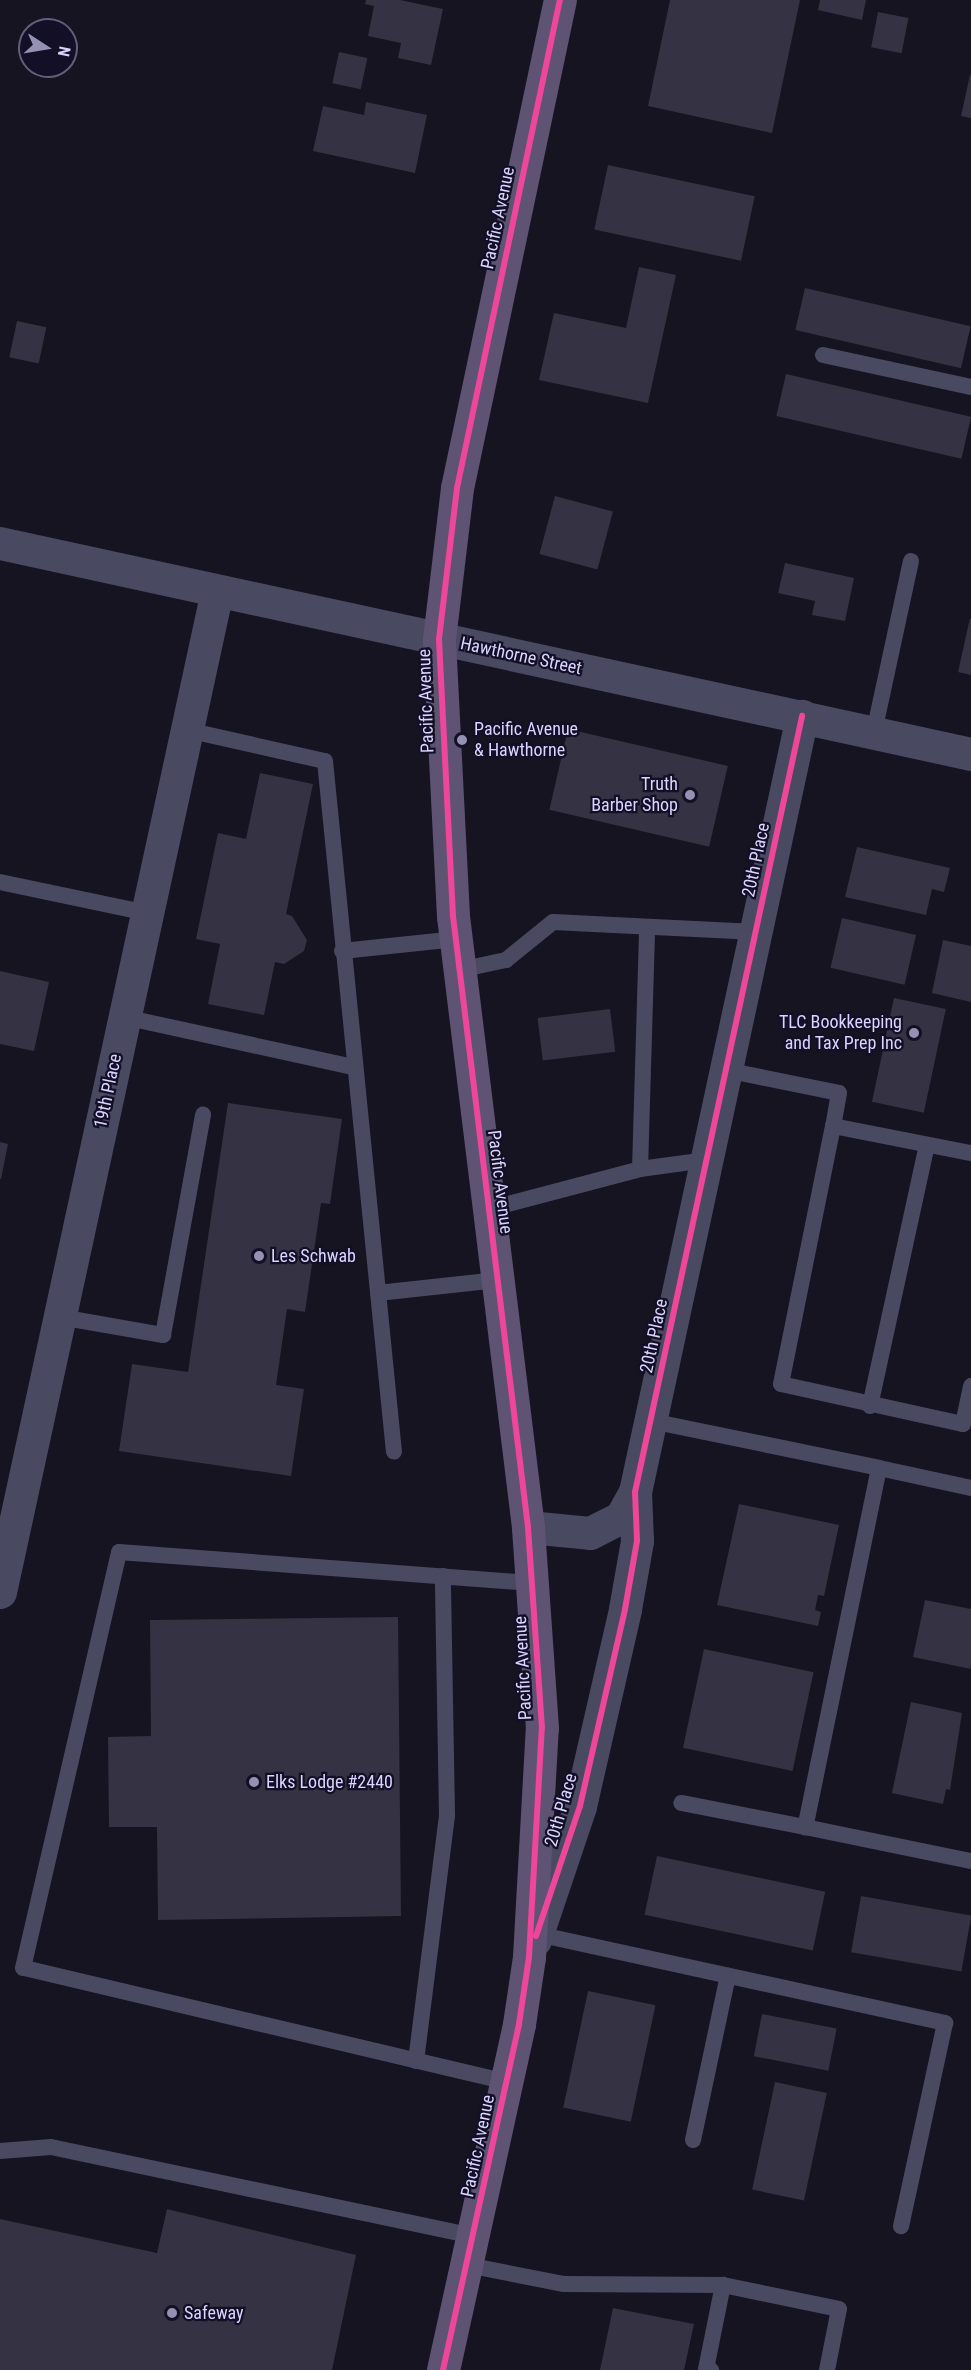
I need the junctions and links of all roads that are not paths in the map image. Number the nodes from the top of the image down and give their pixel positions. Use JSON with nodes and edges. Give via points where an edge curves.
{"nodes":[{"id":1,"x":560,"y":0,"type":"edge"},
{"id":2,"x":823,"y":355,"type":"dead end"},
{"id":3,"x":971,"y":387,"type":"edge"},
{"id":4,"x":0,"y":543,"type":"edge"},
{"id":5,"x":911,"y":561,"type":"dead end"},
{"id":6,"x":217,"y":591,"type":"junction"},
{"id":7,"x":439,"y":639,"type":"junction"},
{"id":8,"x":802,"y":716,"type":"junction"},
{"id":9,"x":187,"y":730,"type":"junction"},
{"id":10,"x":874,"y":732,"type":"junction"},
{"id":11,"x":971,"y":754,"type":"edge"},
{"id":12,"x":0,"y":882,"type":"edge"},
{"id":13,"x":147,"y":913,"type":"junction"},
{"id":14,"x":647,"y":927,"type":"junction"},
{"id":15,"x":756,"y":932,"type":"junction"},
{"id":16,"x":342,"y":951,"type":"junction"},
{"id":17,"x":458,"y":955,"type":"junction"},
{"id":18,"x":124,"y":1017,"type":"junction"},
{"id":19,"x":354,"y":1067,"type":"junction"},
{"id":20,"x":726,"y":1070,"type":"junction"},
{"id":21,"x":203,"y":1115,"type":"dead end"},
{"id":22,"x":833,"y":1126,"type":"junction"},
{"id":23,"x":927,"y":1145,"type":"junction"},
{"id":24,"x":971,"y":1153,"type":"edge"},
{"id":25,"x":707,"y":1160,"type":"junction"},
{"id":26,"x":640,"y":1169,"type":"junction"},
{"id":27,"x":489,"y":1209,"type":"junction"},
{"id":28,"x":497,"y":1280,"type":"junction"},
{"id":29,"x":378,"y":1293,"type":"junction"},
{"id":30,"x":60,"y":1317,"type":"junction"},
{"id":31,"x":971,"y":1386,"type":"edge"},
{"id":32,"x":870,"y":1406,"type":"junction"},
{"id":33,"x":651,"y":1421,"type":"junction"},
{"id":34,"x":394,"y":1452,"type":"dead end"},
{"id":35,"x":879,"y":1468,"type":"junction"},
{"id":36,"x":971,"y":1488,"type":"edge"},
{"id":37,"x":635,"y":1492,"type":"junction"},
{"id":38,"x":528,"y":1527,"type":"junction"},
{"id":39,"x":442,"y":1576,"type":"junction"},
{"id":40,"x":533,"y":1583,"type":"junction"},
{"id":41,"x":0,"y":1592,"type":"edge"},
{"id":42,"x":681,"y":1803,"type":"dead end"},
{"id":43,"x":804,"y":1827,"type":"junction"},
{"id":44,"x":971,"y":1861,"type":"edge"},
{"id":45,"x":533,"y":1946,"type":"junction"},
{"id":46,"x":728,"y":1976,"type":"junction"},
{"id":47,"x":416,"y":2061,"type":"junction"},
{"id":48,"x":507,"y":2082,"type":"junction"},
{"id":49,"x":693,"y":2140,"type":"dead end"},
{"id":50,"x":0,"y":2151,"type":"edge"},
{"id":51,"x":901,"y":2226,"type":"dead end"},
{"id":52,"x":470,"y":2250,"type":"junction"},
{"id":53,"x":723,"y":2285,"type":"junction"},
{"id":54,"x":443,"y":2370,"type":"edge"},
{"id":55,"x":711,"y":2370,"type":"edge"},
{"id":56,"x":827,"y":2370,"type":"edge"}],
"edges":[{"from":1,"to":7,"type":"main road","name":"Pacific Avenue","via":[[457,488]]},
{"from":2,"to":3,"type":"lane"},
{"from":4,"to":6,"type":"street","name":"Hawthorne Street"},
{"from":5,"to":10,"type":"lane"},
{"from":6,"to":7,"type":"street","name":"Hawthorne Street"},
{"from":6,"to":9,"type":"street","name":"19th Place"},
{"from":7,"to":8,"type":"street","name":"Hawthorne Street"},
{"from":7,"to":17,"type":"main road","name":"Pacific Avenue"},
{"from":8,"to":10,"type":"street","name":"Hawthorne Street"},
{"from":8,"to":15,"type":"street","name":"20th Place"},
{"from":9,"to":13,"type":"street","name":"19th Place"},
{"from":9,"to":16,"type":"lane","via":[[325,761]]},
{"from":10,"to":11,"type":"street","name":"Hawthorne Street"},
{"from":12,"to":13,"type":"lane"},
{"from":13,"to":18,"type":"street","name":"19th Place"},
{"from":14,"to":15,"type":"lane"},
{"from":14,"to":17,"type":"lane","via":[[553,922],[506,960]]},
{"from":14,"to":26,"type":"lane"},
{"from":15,"to":20,"type":"street","name":"20th Place"},
{"from":16,"to":17,"type":"lane"},
{"from":16,"to":19,"type":"lane"},
{"from":17,"to":27,"type":"main road","name":"Pacific Avenue"},
{"from":18,"to":19,"type":"lane"},
{"from":18,"to":30,"type":"street","name":"19th Place"},
{"from":19,"to":29,"type":"lane"},
{"from":20,"to":22,"type":"lane","via":[[839,1092]]},
{"from":20,"to":25,"type":"street","name":"20th Place"},
{"from":21,"to":30,"type":"lane","via":[[163,1335]]},
{"from":22,"to":23,"type":"lane"},
{"from":22,"to":32,"type":"lane","via":[[780,1384]]},
{"from":23,"to":24,"type":"lane"},
{"from":23,"to":32,"type":"lane"},
{"from":25,"to":26,"type":"lane"},
{"from":25,"to":33,"type":"street","name":"20th Place"},
{"from":26,"to":27,"type":"lane"},
{"from":27,"to":28,"type":"main road","name":"Pacific Avenue"},
{"from":28,"to":29,"type":"lane"},
{"from":28,"to":38,"type":"main road","name":"Pacific Avenue"},
{"from":29,"to":34,"type":"lane"},
{"from":30,"to":41,"type":"street","name":"19th Place"},
{"from":31,"to":32,"type":"lane","via":[[963,1424]]},
{"from":33,"to":35,"type":"lane"},
{"from":33,"to":37,"type":"street","name":"20th Place"},
{"from":35,"to":36,"type":"lane"},
{"from":35,"to":43,"type":"lane"},
{"from":37,"to":38,"type":"street","name":"20th Place","via":[[621,1517],[590,1533]]},
{"from":37,"to":45,"type":"street","name":"20th Place","via":[[637,1541],[625,1609],[580,1806]]},
{"from":38,"to":40,"type":"main road","name":"Pacific Avenue"},
{"from":39,"to":40,"type":"lane"},
{"from":39,"to":47,"type":"lane","via":[[447,1815]]},
{"from":39,"to":47,"type":"lane","via":[[118,1552],[23,1968]]},
{"from":40,"to":45,"type":"main road","name":"Pacific Avenue","via":[[542,1728]]},
{"from":42,"to":43,"type":"lane"},
{"from":43,"to":44,"type":"lane"},
{"from":45,"to":46,"type":"lane"},
{"from":45,"to":48,"type":"main road","name":"Pacific Avenue"},
{"from":46,"to":49,"type":"lane"},
{"from":46,"to":51,"type":"lane","via":[[945,2023]]},
{"from":47,"to":48,"type":"lane"},
{"from":48,"to":52,"type":"main road","name":"Pacific Avenue"},
{"from":50,"to":52,"type":"lane","via":[[51,2147]]},
{"from":52,"to":53,"type":"lane","via":[[564,2284]]},
{"from":52,"to":54,"type":"main road","name":"Pacific Avenue"},
{"from":53,"to":55,"type":"lane","via":[[706,2369]]},
{"from":53,"to":56,"type":"lane","via":[[839,2308]]}]}
